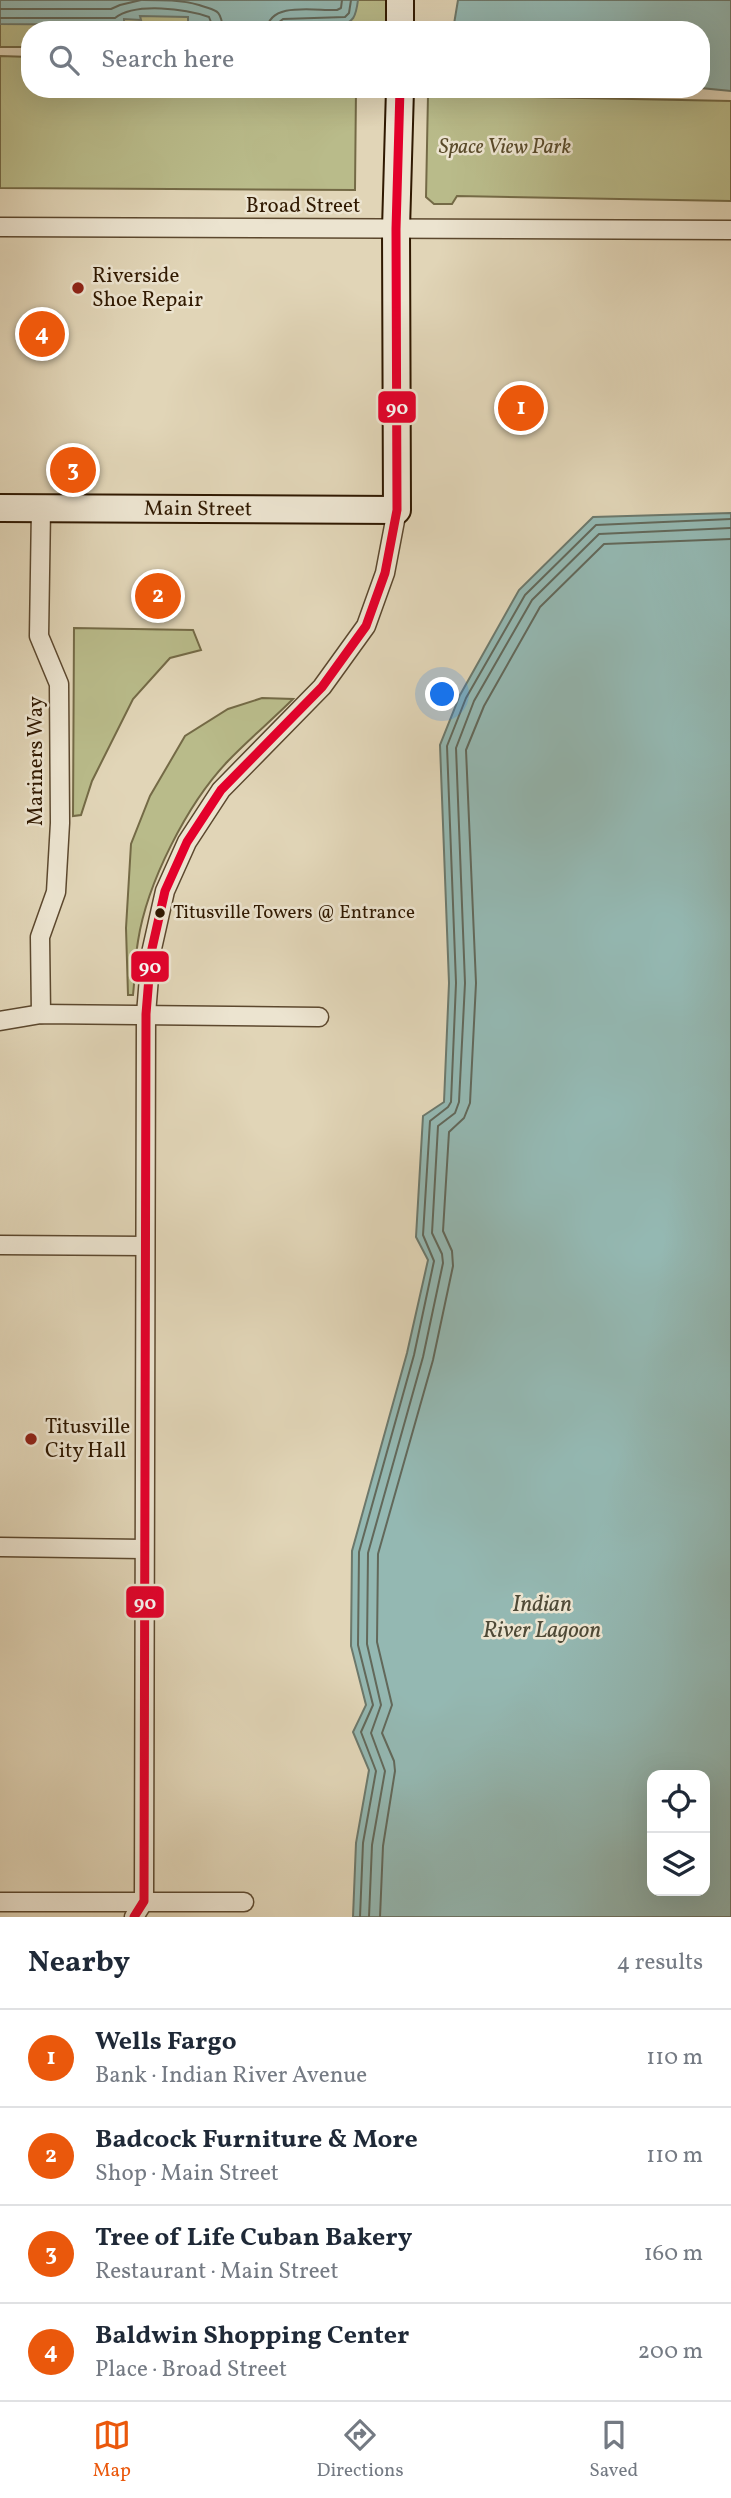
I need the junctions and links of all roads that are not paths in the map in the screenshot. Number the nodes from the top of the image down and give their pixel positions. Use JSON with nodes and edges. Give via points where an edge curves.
{"nodes":[{"id":1,"x":400,"y":0,"type":"edge"},
{"id":2,"x":400,"y":21,"type":"edge"},
{"id":3,"x":400,"y":98,"type":"edge"},
{"id":4,"x":0,"y":228,"type":"edge"},
{"id":5,"x":396,"y":229,"type":"junction"},
{"id":6,"x":731,"y":230,"type":"edge"},
{"id":7,"x":0,"y":508,"type":"edge"},
{"id":8,"x":41,"y":509,"type":"junction"},
{"id":9,"x":397,"y":510,"type":"junction"},
{"id":10,"x":41,"y":1014,"type":"junction"},
{"id":11,"x":146,"y":1014,"type":"junction"},
{"id":12,"x":319,"y":1017,"type":"dead end"},
{"id":13,"x":0,"y":1021,"type":"edge"},
{"id":14,"x":0,"y":1245,"type":"edge"},
{"id":15,"x":145,"y":1246,"type":"junction"},
{"id":16,"x":0,"y":1547,"type":"edge"},
{"id":17,"x":144,"y":1549,"type":"junction"},
{"id":18,"x":0,"y":1902,"type":"edge"},
{"id":19,"x":244,"y":1902,"type":"dead end"},
{"id":20,"x":139,"y":1909,"type":"edge"}],
"edges":[{"from":1,"to":2,"type":"street"},
{"from":3,"to":5,"type":"street"},
{"from":4,"to":5,"type":"street","name":"Broad Street"},
{"from":5,"to":6,"type":"street","name":"Broad Street"},
{"from":5,"to":9,"type":"street"},
{"from":7,"to":8,"type":"street","name":"Main Street"},
{"from":8,"to":9,"type":"street","name":"Main Street"},
{"from":8,"to":10,"type":"street","name":"Mariners Way","via":[[39,636],[59,684],[60,822],[56,892],[40,937]]},
{"from":9,"to":11,"type":"street","via":[[385,573],[366,626],[322,687],[221,790],[187,842],[165,891],[151,953]]},
{"from":10,"to":11,"type":"street"},
{"from":10,"to":13,"type":"street"},
{"from":11,"to":12,"type":"street"},
{"from":11,"to":15,"type":"street"},
{"from":14,"to":15,"type":"street"},
{"from":15,"to":17,"type":"street"},
{"from":16,"to":17,"type":"street"},
{"from":17,"to":20,"type":"street"},
{"from":18,"to":20,"type":"street"},
{"from":19,"to":20,"type":"street"}]}
